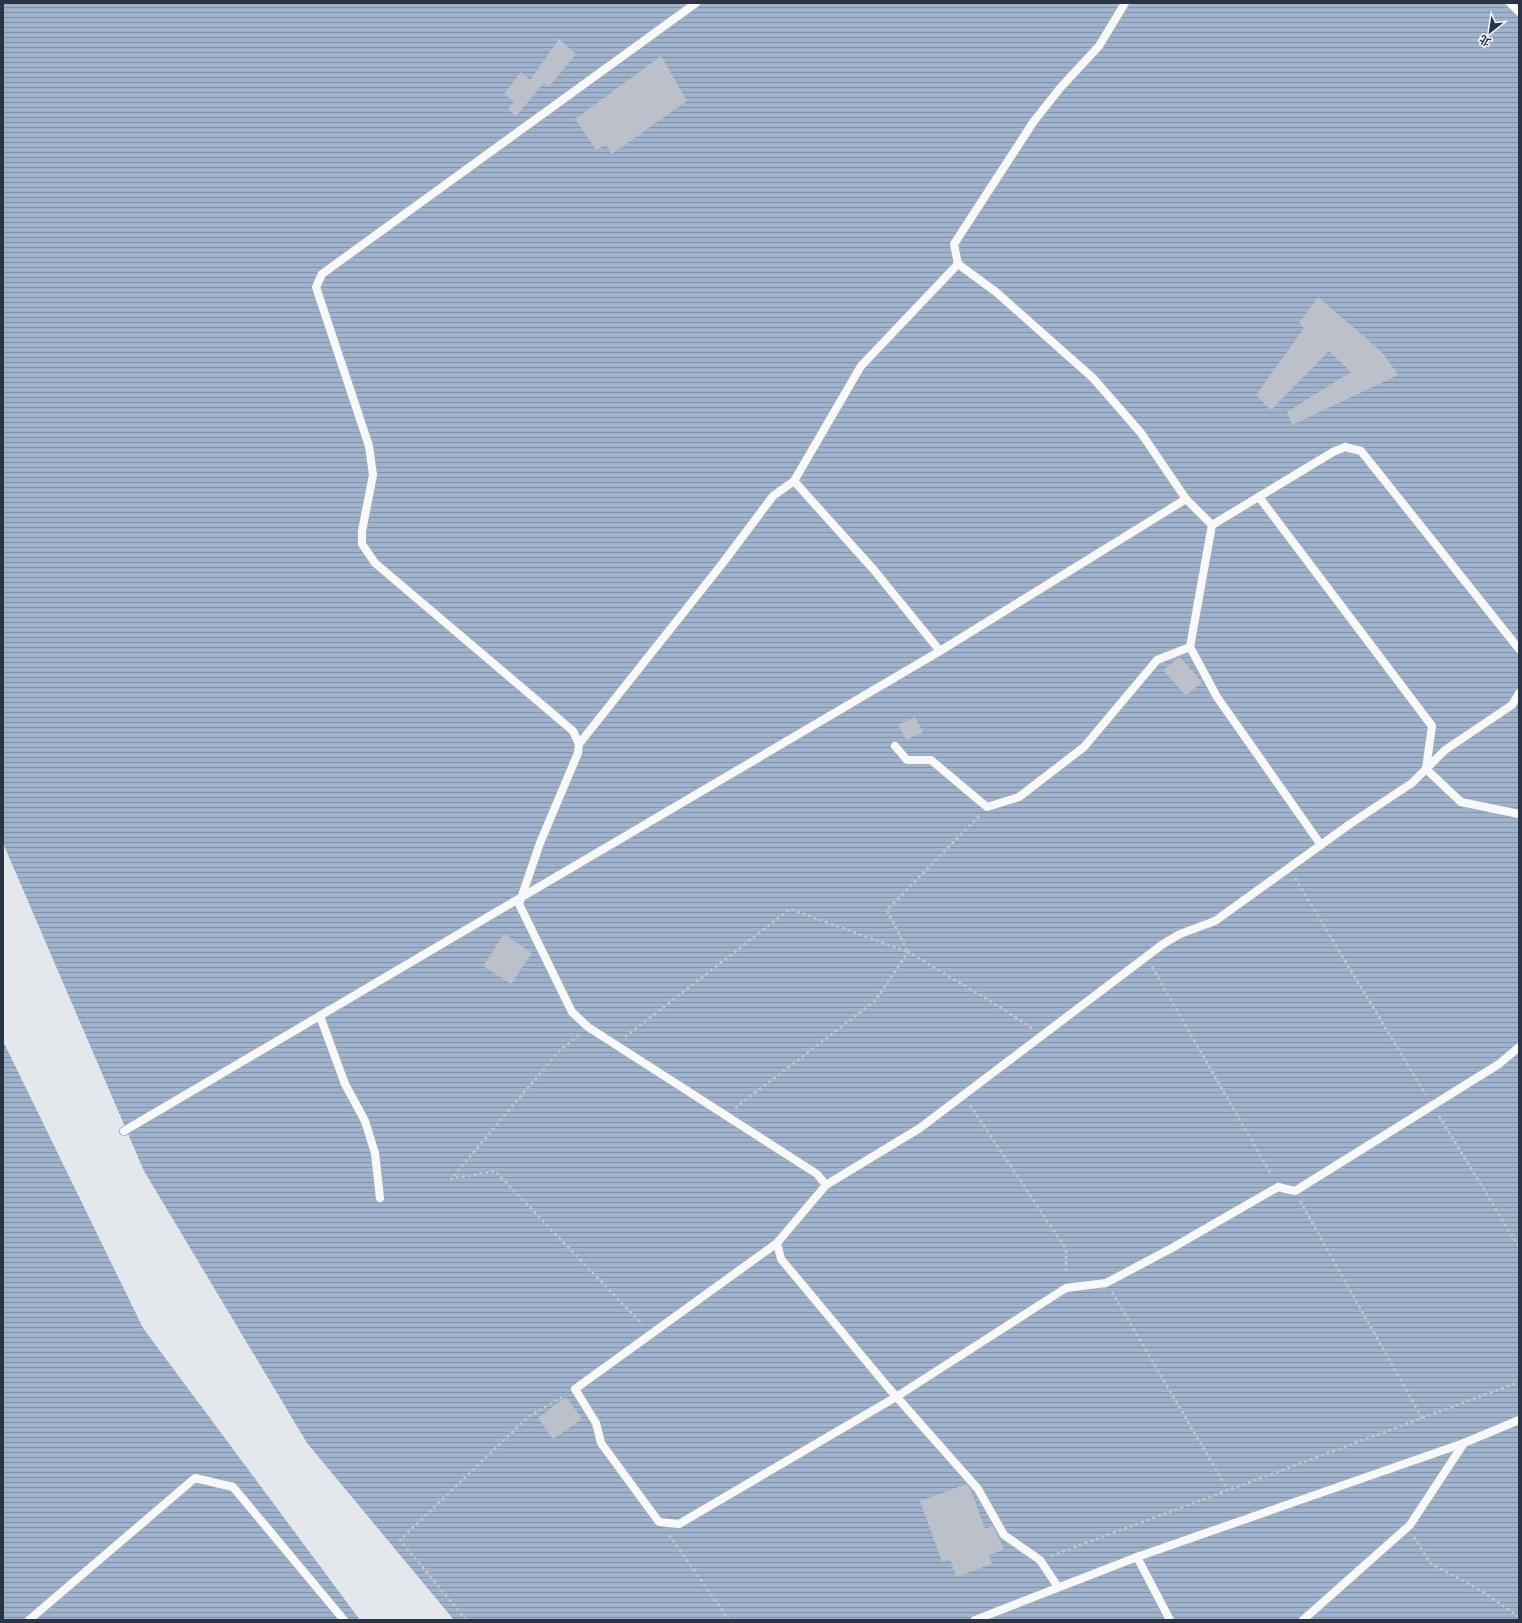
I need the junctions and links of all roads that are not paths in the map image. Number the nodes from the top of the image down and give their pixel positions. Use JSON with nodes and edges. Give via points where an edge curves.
{"nodes":[{"id":1,"x":696,"y":3,"type":"edge"},
{"id":2,"x":1125,"y":3,"type":"edge"},
{"id":3,"x":1510,"y":3,"type":"edge"},
{"id":4,"x":1519,"y":12,"type":"edge"},
{"id":5,"x":958,"y":264,"type":"junction"},
{"id":6,"x":794,"y":481,"type":"junction"},
{"id":7,"x":1259,"y":497,"type":"junction"},
{"id":8,"x":1186,"y":499,"type":"junction"},
{"id":9,"x":1212,"y":525,"type":"junction"},
{"id":10,"x":1190,"y":647,"type":"junction"},
{"id":11,"x":1519,"y":649,"type":"edge"},
{"id":12,"x":940,"y":651,"type":"junction"},
{"id":13,"x":1519,"y":693,"type":"edge"},
{"id":14,"x":579,"y":744,"type":"junction"},
{"id":15,"x":894,"y":746,"type":"dead end"},
{"id":16,"x":1426,"y":769,"type":"junction"},
{"id":17,"x":1519,"y":814,"type":"edge"},
{"id":18,"x":1321,"y":845,"type":"junction"},
{"id":19,"x":522,"y":897,"type":"junction"},
{"id":20,"x":320,"y":1016,"type":"junction"},
{"id":21,"x":1519,"y":1047,"type":"edge"},
{"id":22,"x":124,"y":1131,"type":"dead end"},
{"id":23,"x":826,"y":1186,"type":"junction"},
{"id":24,"x":380,"y":1198,"type":"dead end"},
{"id":25,"x":777,"y":1242,"type":"junction"},
{"id":26,"x":896,"y":1397,"type":"junction"},
{"id":27,"x":1519,"y":1420,"type":"edge"},
{"id":28,"x":1464,"y":1443,"type":"junction"},
{"id":29,"x":1137,"y":1557,"type":"junction"},
{"id":30,"x":1058,"y":1587,"type":"junction"},
{"id":31,"x":29,"y":1620,"type":"edge"},
{"id":32,"x":344,"y":1620,"type":"edge"},
{"id":33,"x":975,"y":1620,"type":"edge"},
{"id":34,"x":1170,"y":1620,"type":"edge"},
{"id":35,"x":1303,"y":1620,"type":"edge"}],
"edges":[{"from":1,"to":14,"type":"lane","via":[[322,274],[316,287],[369,446],[373,475],[362,531],[362,544],[375,563],[573,731]]},
{"from":2,"to":5,"type":"lane","via":[[1099,46],[1034,121],[954,244]]},
{"from":3,"to":4,"type":"lane"},
{"from":5,"to":6,"type":"lane","via":[[861,366]]},
{"from":5,"to":8,"type":"lane","via":[[996,292],[1093,378],[1141,433]]},
{"from":6,"to":12,"type":"lane","via":[[874,570]]},
{"from":6,"to":14,"type":"lane","via":[[773,496]]},
{"from":7,"to":9,"type":"lane"},
{"from":7,"to":11,"type":"lane","via":[[1333,452],[1345,447],[1361,451]]},
{"from":7,"to":16,"type":"lane","via":[[1432,726]]},
{"from":8,"to":9,"type":"lane"},
{"from":8,"to":12,"type":"lane"},
{"from":9,"to":10,"type":"lane"},
{"from":10,"to":15,"type":"lane","via":[[1157,660],[1084,747],[1019,797],[988,807],[931,760],[907,760]]},
{"from":10,"to":18,"type":"lane","via":[[1218,697]]},
{"from":12,"to":19,"type":"lane"},
{"from":13,"to":16,"type":"lane","via":[[1512,705],[1445,750]]},
{"from":14,"to":19,"type":"lane","via":[[578,753],[540,844]]},
{"from":16,"to":17,"type":"lane","via":[[1461,802]]},
{"from":16,"to":18,"type":"lane","via":[[1412,783]]},
{"from":18,"to":23,"type":"lane","via":[[1215,921],[1180,934],[1146,956],[920,1128]]},
{"from":19,"to":20,"type":"lane"},
{"from":19,"to":23,"type":"lane","via":[[519,904],[572,1012],[588,1027],[615,1045],[817,1174]]},
{"from":20,"to":22,"type":"lane"},
{"from":20,"to":24,"type":"lane","via":[[345,1084],[364,1121],[375,1153]]},
{"from":21,"to":26,"type":"lane","via":[[1499,1064],[1294,1191],[1278,1187],[1106,1283],[1066,1288]]},
{"from":23,"to":25,"type":"lane"},
{"from":25,"to":26,"type":"lane","via":[[781,1259]]},
{"from":25,"to":26,"type":"lane","via":[[575,1389],[596,1423],[601,1443],[659,1522],[679,1524]]},
{"from":26,"to":30,"type":"lane","via":[[978,1489],[1004,1535],[1040,1560]]},
{"from":27,"to":28,"type":"lane"},
{"from":28,"to":29,"type":"lane"},
{"from":28,"to":35,"type":"lane","via":[[1408,1527]]},
{"from":29,"to":30,"type":"lane"},
{"from":29,"to":34,"type":"lane"},
{"from":30,"to":33,"type":"lane"},
{"from":31,"to":32,"type":"lane","via":[[195,1478],[233,1487]]}]}
